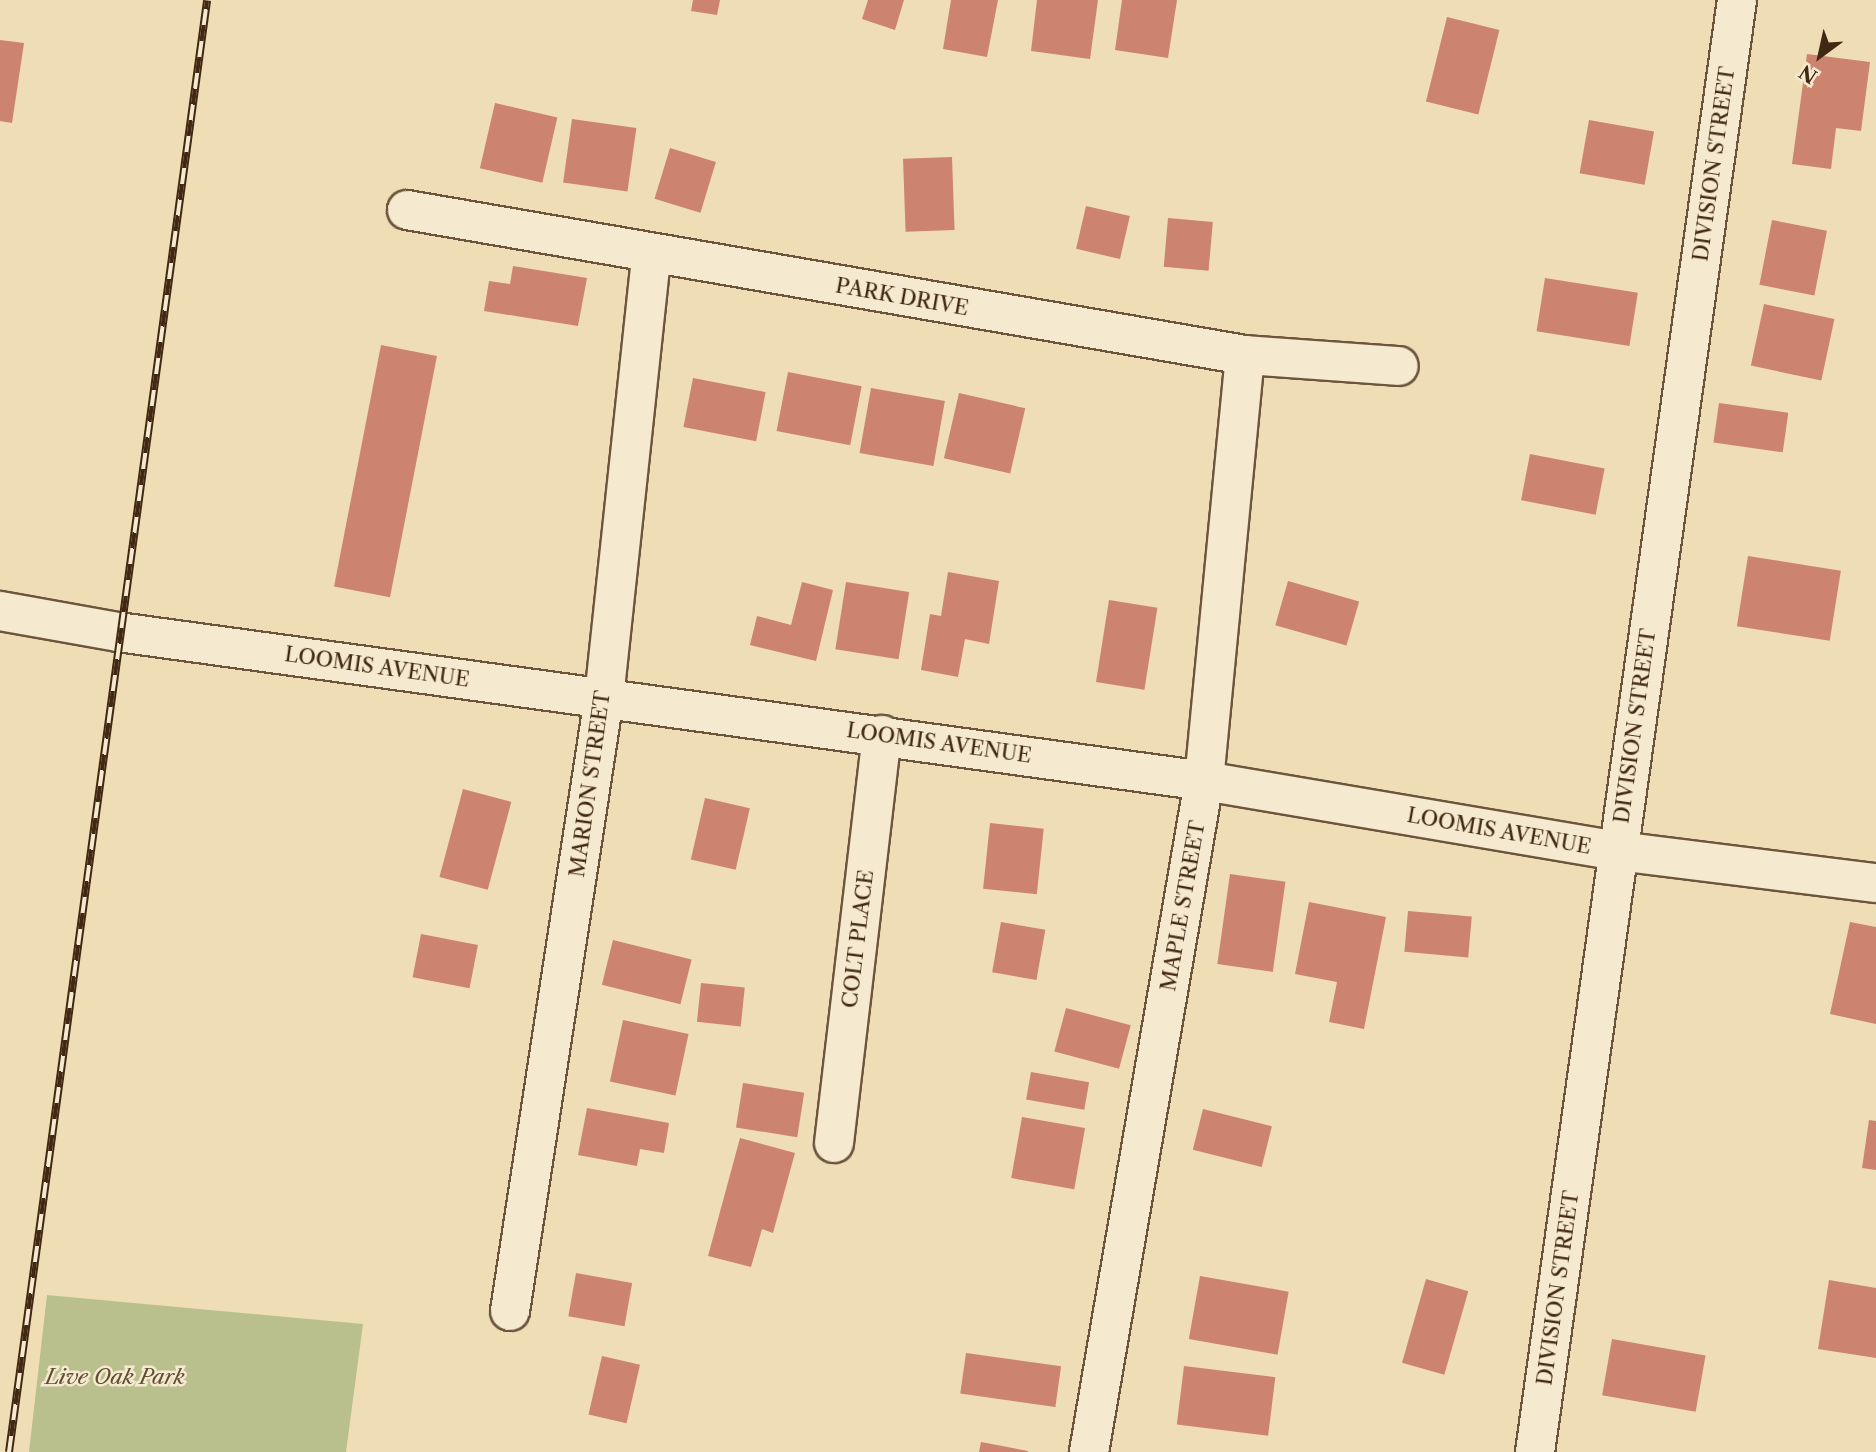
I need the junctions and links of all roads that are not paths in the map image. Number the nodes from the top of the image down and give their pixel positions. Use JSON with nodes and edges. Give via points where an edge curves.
{"nodes":[{"id":1,"x":1737,"y":0,"type":"edge"},
{"id":2,"x":407,"y":210,"type":"dead end"},
{"id":3,"x":651,"y":255,"type":"junction"},
{"id":4,"x":1245,"y":355,"type":"junction"},
{"id":5,"x":1399,"y":366,"type":"dead end"},
{"id":6,"x":0,"y":611,"type":"edge"},
{"id":7,"x":604,"y":698,"type":"junction"},
{"id":8,"x":882,"y":735,"type":"junction"},
{"id":9,"x":1204,"y":781,"type":"junction"},
{"id":10,"x":1618,"y":851,"type":"junction"},
{"id":11,"x":1876,"y":883,"type":"edge"},
{"id":12,"x":834,"y":1143,"type":"dead end"},
{"id":13,"x":510,"y":1311,"type":"dead end"},
{"id":14,"x":1088,"y":1452,"type":"edge"},
{"id":15,"x":1535,"y":1452,"type":"edge"}],
"edges":[{"from":1,"to":10,"type":"street","name":"DIVISION STREET"},
{"from":2,"to":3,"type":"street","name":"PARK DRIVE"},
{"from":3,"to":4,"type":"street","name":"PARK DRIVE"},
{"from":3,"to":7,"type":"street","name":"MARION STREET"},
{"from":4,"to":5,"type":"street","name":"PARK DRIVE"},
{"from":4,"to":9,"type":"street","name":"MAPLE STREET"},
{"from":6,"to":7,"type":"street","name":"LOOMIS AVENUE","via":[[118,632]]},
{"from":7,"to":8,"type":"street","name":"LOOMIS AVENUE"},
{"from":7,"to":13,"type":"street","name":"MARION STREET"},
{"from":8,"to":9,"type":"street","name":"LOOMIS AVENUE"},
{"from":8,"to":12,"type":"street","name":"COLT PLACE"},
{"from":9,"to":10,"type":"street","name":"LOOMIS AVENUE"},
{"from":9,"to":14,"type":"street","name":"MAPLE STREET"},
{"from":10,"to":11,"type":"street","name":"LOOMIS AVENUE"},
{"from":10,"to":15,"type":"street","name":"DIVISION STREET"}]}
